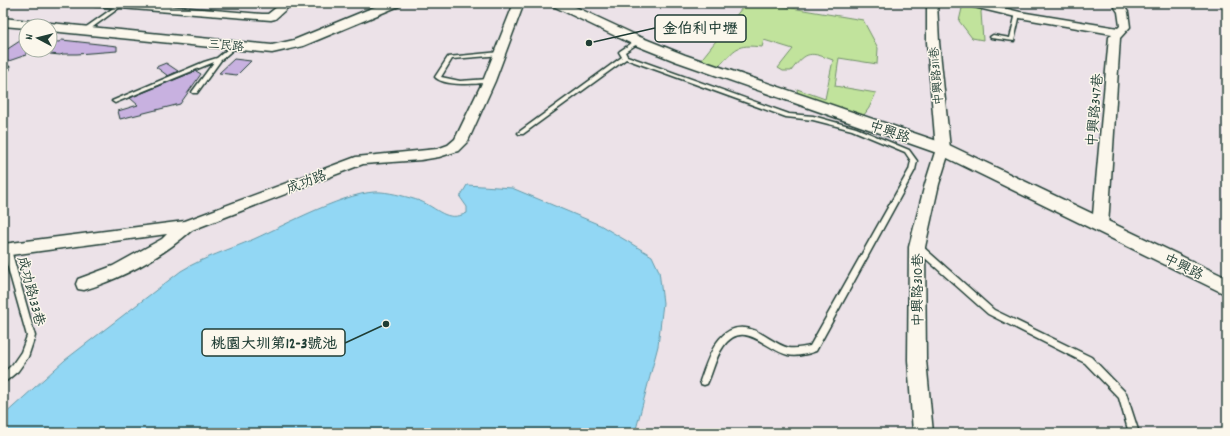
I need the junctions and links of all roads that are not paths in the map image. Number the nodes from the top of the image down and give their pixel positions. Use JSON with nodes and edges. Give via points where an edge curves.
{"nodes":[{"id":1,"x":95,"y":3,"type":"edge"},
{"id":2,"x":288,"y":3,"type":"edge"},
{"id":3,"x":395,"y":3,"type":"edge"},
{"id":4,"x":519,"y":3,"type":"edge"},
{"id":5,"x":557,"y":3,"type":"edge"},
{"id":6,"x":932,"y":3,"type":"edge"},
{"id":7,"x":1117,"y":3,"type":"edge"},
{"id":8,"x":122,"y":4,"type":"edge"},
{"id":9,"x":974,"y":4,"type":"dead end"},
{"id":10,"x":1018,"y":14,"type":"junction"},
{"id":11,"x":3,"y":22,"type":"edge"},
{"id":12,"x":18,"y":24,"type":"edge"},
{"id":13,"x":58,"y":28,"type":"edge"},
{"id":14,"x":84,"y":31,"type":"junction"},
{"id":15,"x":1120,"y":32,"type":"junction"},
{"id":16,"x":993,"y":37,"type":"dead end"},
{"id":17,"x":638,"y":41,"type":"junction"},
{"id":18,"x":235,"y":46,"type":"junction"},
{"id":19,"x":500,"y":54,"type":"junction"},
{"id":20,"x":625,"y":57,"type":"junction"},
{"id":21,"x":219,"y":59,"type":"junction"},
{"id":22,"x":489,"y":81,"type":"junction"},
{"id":23,"x":195,"y":92,"type":"dead end"},
{"id":24,"x":115,"y":101,"type":"dead end"},
{"id":25,"x":521,"y":133,"type":"dead end"},
{"id":26,"x":943,"y":149,"type":"junction"},
{"id":27,"x":187,"y":226,"type":"junction"},
{"id":28,"x":1100,"y":226,"type":"junction"},
{"id":29,"x":917,"y":247,"type":"junction"},
{"id":30,"x":5,"y":250,"type":"edge"},
{"id":31,"x":84,"y":284,"type":"dead end"},
{"id":32,"x":1220,"y":284,"type":"edge"},
{"id":33,"x":3,"y":378,"type":"edge"},
{"id":34,"x":704,"y":381,"type":"dead end"},
{"id":35,"x":923,"y":433,"type":"edge"},
{"id":36,"x":1134,"y":433,"type":"edge"}],
"edges":[{"from":1,"to":8,"type":"street"},
{"from":2,"to":8,"type":"street","via":[[271,17]]},
{"from":3,"to":18,"type":"street","name":"三民路","via":[[298,42],[272,49]]},
{"from":4,"to":19,"type":"street","name":"成功路"},
{"from":5,"to":17,"type":"street","name":"中興路"},
{"from":6,"to":26,"type":"street","name":"中興路311巷"},
{"from":7,"to":15,"type":"street","name":"中興路347巷","via":[[1125,18],[1125,27]]},
{"from":8,"to":14,"type":"lane"},
{"from":9,"to":10,"type":"street"},
{"from":10,"to":15,"type":"street"},
{"from":10,"to":16,"type":"lane","via":[[1012,40]]},
{"from":11,"to":12,"type":"street"},
{"from":13,"to":14,"type":"street","name":"三民路"},
{"from":14,"to":18,"type":"street","name":"三民路"},
{"from":15,"to":28,"type":"street","name":"中興路347巷","via":[[1115,37]]},
{"from":17,"to":20,"type":"lane","via":[[622,52]]},
{"from":17,"to":26,"type":"street","name":"中興路","via":[[680,58]]},
{"from":18,"to":21,"type":"lane"},
{"from":19,"to":22,"type":"street","name":"成功路"},
{"from":19,"to":22,"type":"lane","via":[[450,58],[438,77],[440,80],[460,83]]},
{"from":20,"to":25,"type":"lane"},
{"from":20,"to":34,"type":"lane","via":[[788,116],[813,118],[854,129],[907,151],[914,161],[912,170],[812,349],[789,352],[750,332],[740,330],[729,333],[716,350]]},
{"from":21,"to":23,"type":"lane"},
{"from":21,"to":24,"type":"lane"},
{"from":22,"to":27,"type":"street","name":"成功路","via":[[461,141],[453,148],[421,156],[361,160]]},
{"from":26,"to":28,"type":"street","name":"中興路"},
{"from":26,"to":29,"type":"street","name":"中興路310巷"},
{"from":27,"to":30,"type":"street","name":"成功路"},
{"from":27,"to":31,"type":"street","via":[[167,244],[120,270]]},
{"from":28,"to":32,"type":"street","name":"中興路"},
{"from":29,"to":35,"type":"street","name":"中興路310巷","via":[[917,360]]},
{"from":29,"to":36,"type":"lane","via":[[992,312],[1088,360],[1123,396]]},
{"from":30,"to":33,"type":"lane","name":"成功路133巷","via":[[30,336],[25,354],[15,368]]}]}
